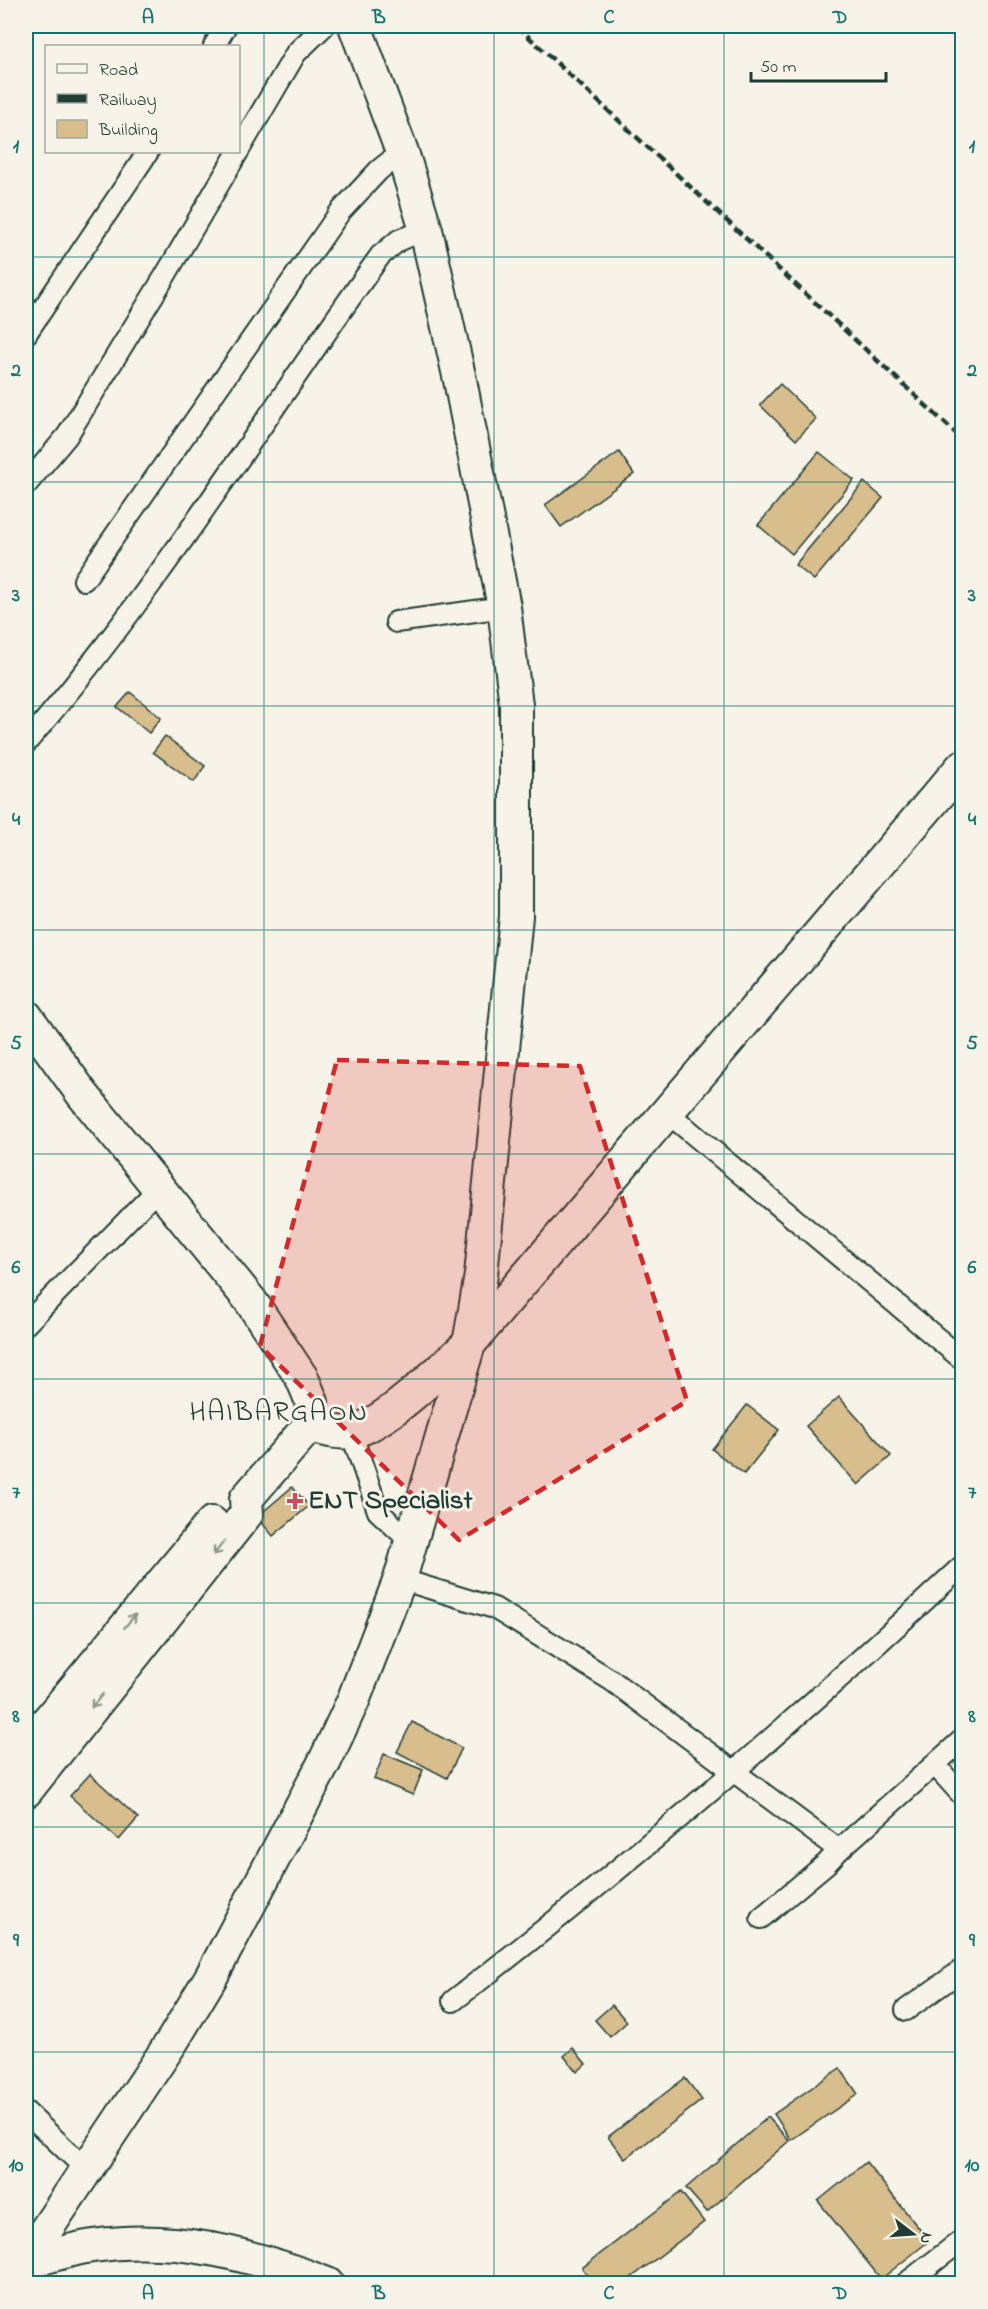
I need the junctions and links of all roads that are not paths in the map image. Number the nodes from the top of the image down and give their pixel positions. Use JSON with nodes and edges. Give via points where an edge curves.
{"nodes":[{"id":1,"x":226,"y":26,"type":"edge"},
{"id":2,"x":324,"y":26,"type":"edge"},
{"id":3,"x":355,"y":26,"type":"edge"},
{"id":4,"x":215,"y":45,"type":"edge"},
{"id":5,"x":240,"y":147,"type":"edge"},
{"id":6,"x":402,"y":152,"type":"junction"},
{"id":7,"x":147,"y":153,"type":"edge"},
{"id":8,"x":236,"y":153,"type":"edge"},
{"id":9,"x":426,"y":230,"type":"junction"},
{"id":10,"x":26,"y":334,"type":"edge"},
{"id":11,"x":26,"y":486,"type":"edge"},
{"id":12,"x":84,"y":580,"type":"dead end"},
{"id":13,"x":504,"y":607,"type":"junction"},
{"id":14,"x":396,"y":622,"type":"dead end"},
{"id":15,"x":26,"y":743,"type":"edge"},
{"id":16,"x":963,"y":767,"type":"edge"},
{"id":17,"x":26,"y":1016,"type":"edge"},
{"id":18,"x":668,"y":1113,"type":"junction"},
{"id":19,"x":159,"y":1188,"type":"junction"},
{"id":20,"x":26,"y":1324,"type":"edge"},
{"id":21,"x":469,"y":1344,"type":"junction"},
{"id":22,"x":963,"y":1359,"type":"edge"},
{"id":23,"x":309,"y":1425,"type":"junction"},
{"id":24,"x":351,"y":1432,"type":"junction"},
{"id":25,"x":246,"y":1499,"type":"junction"},
{"id":26,"x":411,"y":1542,"type":"junction"},
{"id":27,"x":963,"y":1566,"type":"edge"},
{"id":28,"x":400,"y":1579,"type":"junction"},
{"id":29,"x":963,"y":1740,"type":"edge"},
{"id":30,"x":26,"y":1747,"type":"edge"},
{"id":31,"x":935,"y":1765,"type":"junction"},
{"id":32,"x":733,"y":1771,"type":"junction"},
{"id":33,"x":26,"y":1791,"type":"edge"},
{"id":34,"x":963,"y":1795,"type":"edge"},
{"id":35,"x":839,"y":1850,"type":"junction"},
{"id":36,"x":762,"y":1918,"type":"dead end"},
{"id":37,"x":963,"y":1970,"type":"edge"},
{"id":38,"x":453,"y":2001,"type":"dead end"},
{"id":39,"x":906,"y":2010,"type":"dead end"},
{"id":40,"x":26,"y":2112,"type":"edge"},
{"id":41,"x":86,"y":2169,"type":"junction"},
{"id":42,"x":50,"y":2222,"type":"junction"},
{"id":43,"x":963,"y":2240,"type":"edge"},
{"id":44,"x":92,"y":2246,"type":"junction"},
{"id":45,"x":26,"y":2261,"type":"edge"},
{"id":46,"x":327,"y":2283,"type":"edge"},
{"id":47,"x":905,"y":2283,"type":"edge"}],
"edges":[{"from":1,"to":4,"type":"street"},
{"from":2,"to":5,"type":"street","via":[[296,53]]},
{"from":3,"to":6,"type":"main road"},
{"from":6,"to":9,"type":"main road"},
{"from":6,"to":12,"type":"street","via":[[379,170],[340,212]]},
{"from":7,"to":10,"type":"street"},
{"from":8,"to":11,"type":"street","via":[[68,436]]},
{"from":9,"to":13,"type":"main road"},
{"from":9,"to":15,"type":"street","via":[[399,240],[380,256],[123,624]]},
{"from":13,"to":14,"type":"street"},
{"from":13,"to":21,"type":"main road","via":[[516,705],[516,916],[490,1196]]},
{"from":16,"to":18,"type":"main road"},
{"from":17,"to":19,"type":"main road","via":[[83,1095]]},
{"from":18,"to":21,"type":"main road"},
{"from":18,"to":22,"type":"street"},
{"from":19,"to":20,"type":"street"},
{"from":19,"to":23,"type":"main road","via":[[250,1300],[302,1378],[312,1402]]},
{"from":21,"to":24,"type":"main road","via":[[384,1416]]},
{"from":21,"to":26,"type":"main road"},
{"from":23,"to":24,"type":"main road"},
{"from":23,"to":25,"type":"main road"},
{"from":24,"to":26,"type":"street","via":[[378,1510]]},
{"from":30,"to":25,"type":"main road","one_way":true,"via":[[233,1498]]},
{"from":25,"to":33,"type":"main road","one_way":true,"via":[[247,1513]]},
{"from":26,"to":28,"type":"main road"},
{"from":27,"to":32,"type":"street"},
{"from":28,"to":32,"type":"street","via":[[494,1608],[611,1680]]},
{"from":28,"to":41,"type":"main road","via":[[330,1751],[258,1888],[173,2040]]},
{"from":29,"to":31,"type":"street"},
{"from":31,"to":34,"type":"street"},
{"from":31,"to":35,"type":"street"},
{"from":32,"to":35,"type":"street"},
{"from":32,"to":38,"type":"street","via":[[537,1937]]},
{"from":35,"to":36,"type":"street"},
{"from":37,"to":39,"type":"street"},
{"from":40,"to":41,"type":"street"},
{"from":41,"to":42,"type":"main road"},
{"from":42,"to":44,"type":"main road"},
{"from":42,"to":45,"type":"main road"},
{"from":43,"to":47,"type":"street"},
{"from":44,"to":45,"type":"main road"},
{"from":44,"to":46,"type":"main road","via":[[166,2244],[240,2253]]}]}
